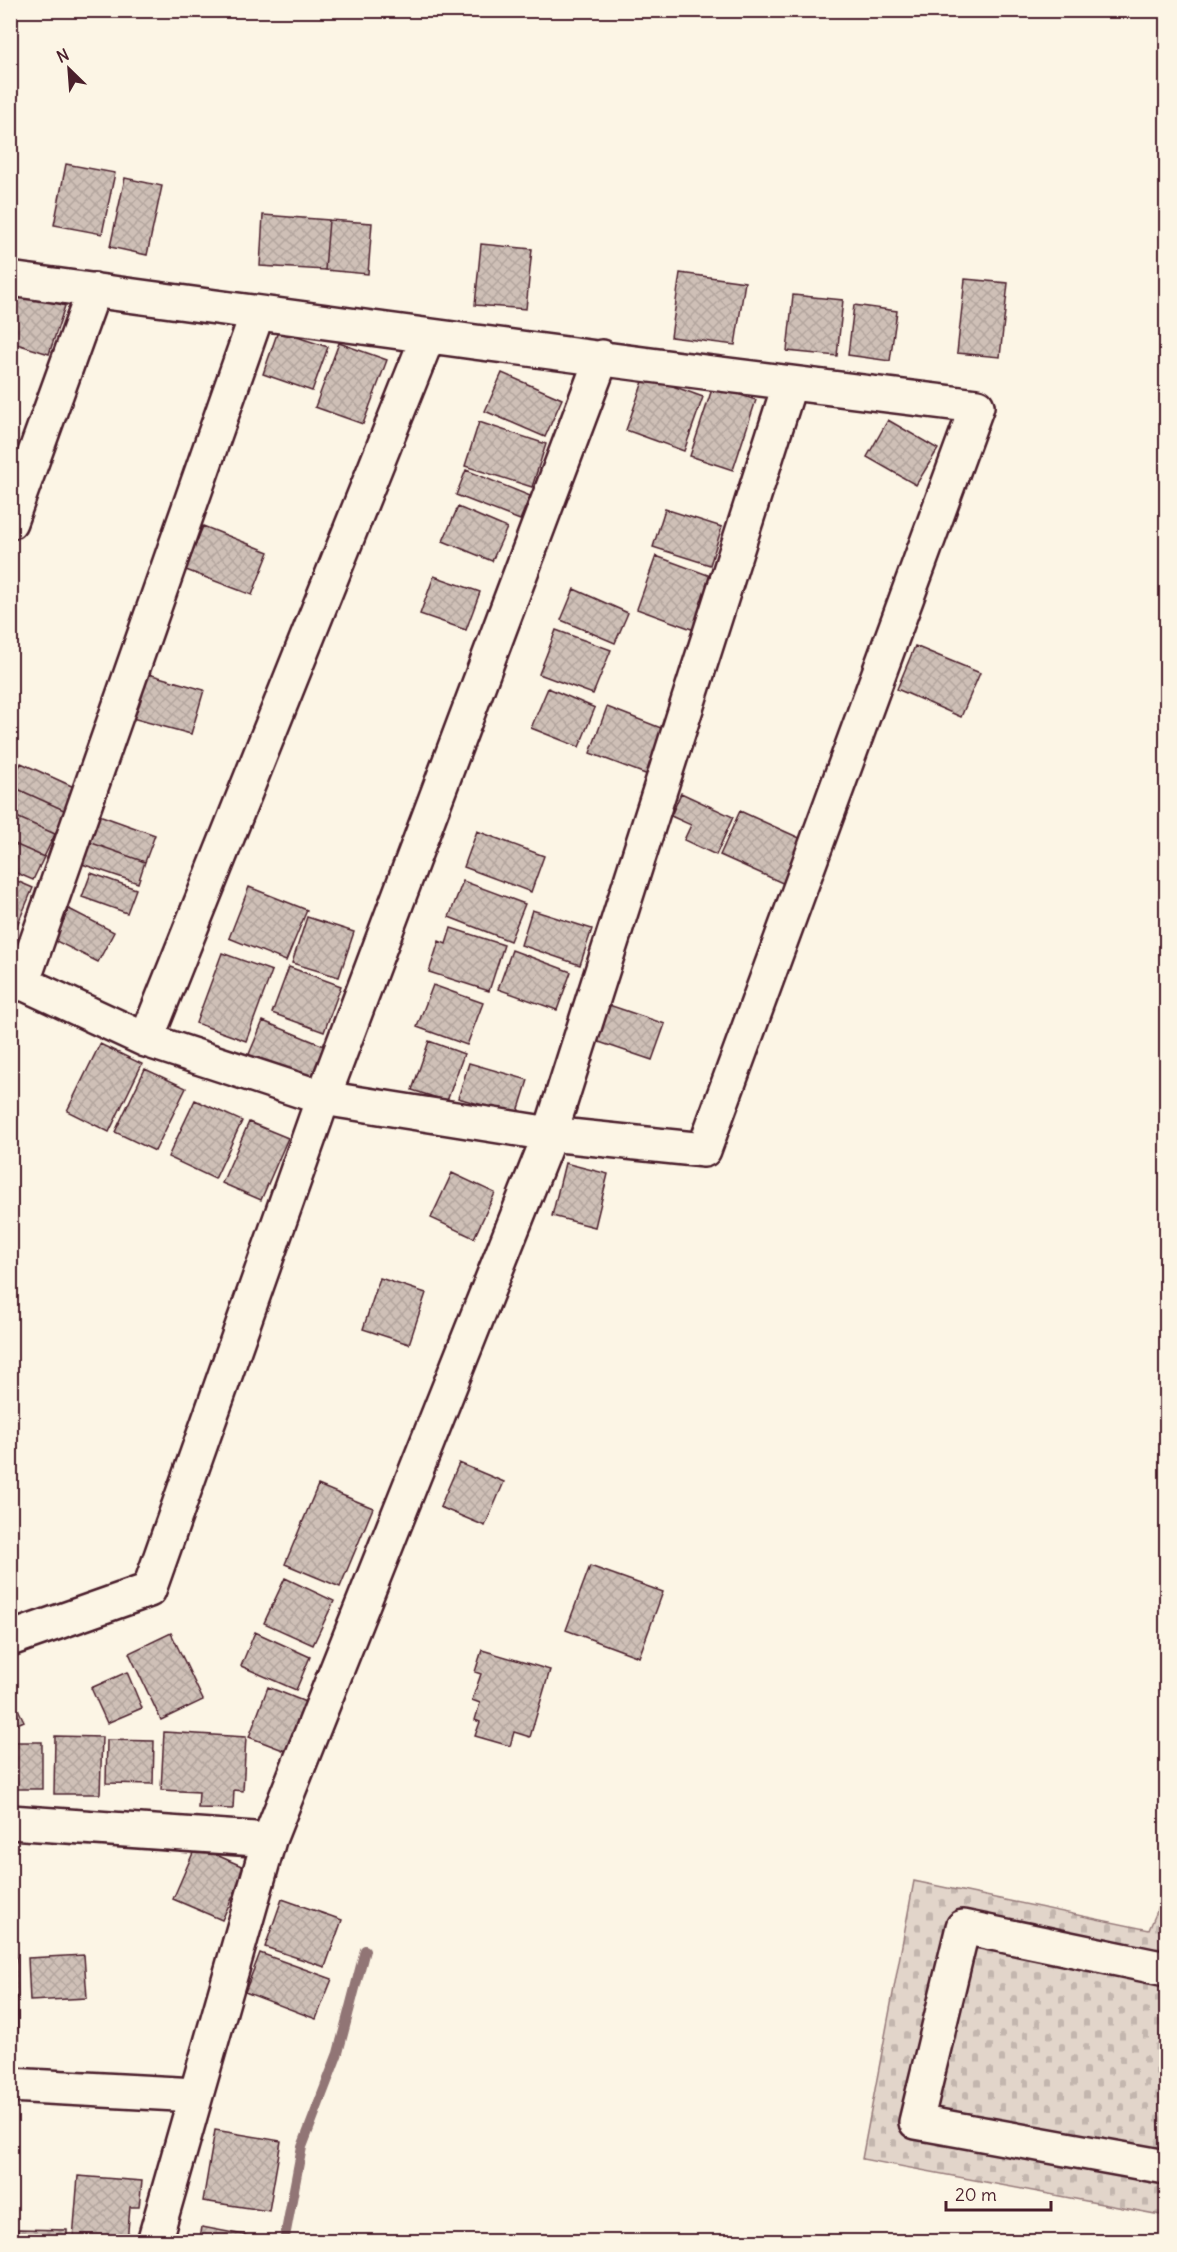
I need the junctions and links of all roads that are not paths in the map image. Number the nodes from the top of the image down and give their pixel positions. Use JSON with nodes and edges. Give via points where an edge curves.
{"nodes":[{"id":1,"x":10,"y":279,"type":"edge"},
{"id":2,"x":94,"y":290,"type":"junction"},
{"id":3,"x":256,"y":314,"type":"junction"},
{"id":4,"x":428,"y":336,"type":"junction"},
{"id":5,"x":602,"y":357,"type":"junction"},
{"id":6,"x":790,"y":383,"type":"junction"},
{"id":7,"x":10,"y":522,"type":"edge"},
{"id":8,"x":16,"y":980,"type":"edge"},
{"id":9,"x":146,"y":1041,"type":"junction"},
{"id":10,"x":323,"y":1098,"type":"junction"},
{"id":11,"x":550,"y":1134,"type":"junction"},
{"id":12,"x":10,"y":1639,"type":"edge"},
{"id":13,"x":10,"y":1822,"type":"edge"},
{"id":14,"x":269,"y":1840,"type":"junction"},
{"id":15,"x":1167,"y":1969,"type":"edge"},
{"id":16,"x":10,"y":2085,"type":"edge"},
{"id":17,"x":196,"y":2095,"type":"junction"},
{"id":18,"x":1167,"y":2167,"type":"edge"},
{"id":19,"x":154,"y":2241,"type":"edge"}],
"edges":[{"from":1,"to":2,"type":"street"},
{"from":2,"to":3,"type":"street"},
{"from":2,"to":7,"type":"street"},
{"from":3,"to":4,"type":"street"},
{"from":3,"to":8,"type":"street"},
{"from":4,"to":5,"type":"street"},
{"from":4,"to":9,"type":"street"},
{"from":5,"to":6,"type":"street"},
{"from":5,"to":10,"type":"street"},
{"from":6,"to":11,"type":"street"},
{"from":6,"to":11,"type":"street","via":[[977,406],[704,1150]]},
{"from":8,"to":9,"type":"street"},
{"from":9,"to":10,"type":"street"},
{"from":10,"to":11,"type":"street"},
{"from":10,"to":12,"type":"street","via":[[149,1590]]},
{"from":11,"to":14,"type":"street"},
{"from":13,"to":14,"type":"street"},
{"from":14,"to":17,"type":"street"},
{"from":15,"to":18,"type":"street","via":[[963,1927],[916,2122]]},
{"from":16,"to":17,"type":"street"},
{"from":17,"to":19,"type":"street"}]}
